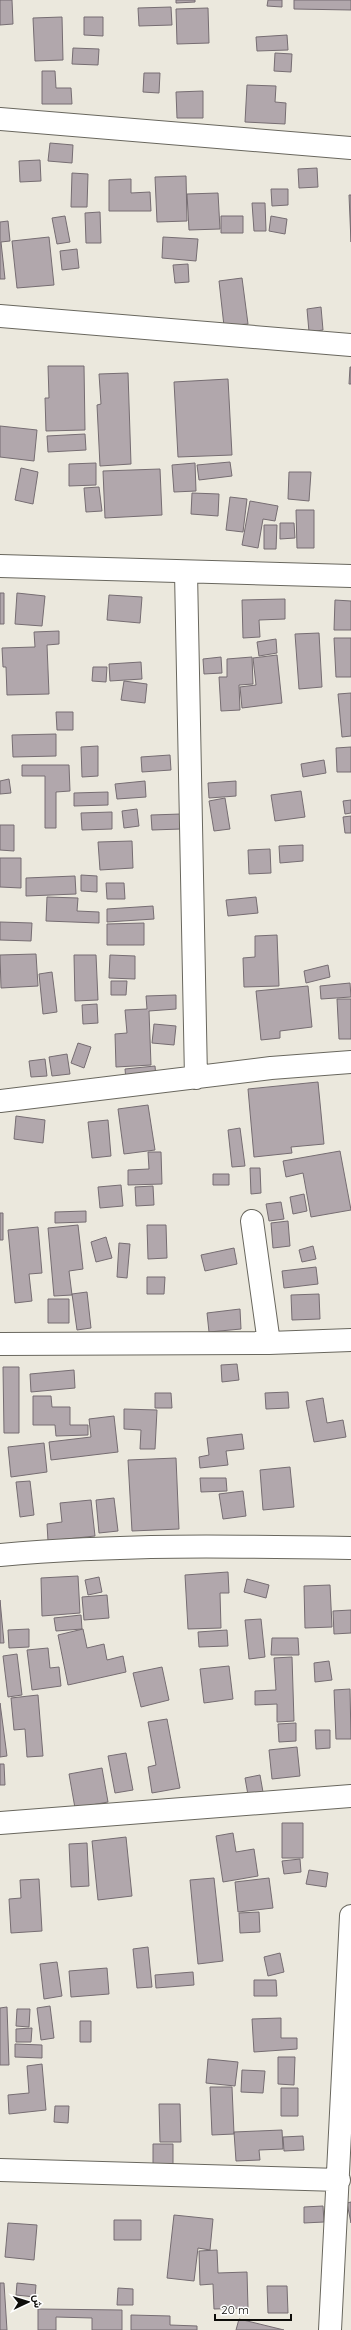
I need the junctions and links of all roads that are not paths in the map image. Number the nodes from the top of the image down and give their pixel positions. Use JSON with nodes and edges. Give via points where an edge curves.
{"nodes":[{"id":1,"x":0,"y":119,"type":"edge"},
{"id":2,"x":351,"y":148,"type":"edge"},
{"id":3,"x":0,"y":316,"type":"edge"},
{"id":4,"x":351,"y":345,"type":"edge"},
{"id":5,"x":0,"y":566,"type":"edge"},
{"id":6,"x":186,"y":572,"type":"junction"},
{"id":7,"x":351,"y":576,"type":"edge"},
{"id":8,"x":351,"y":1062,"type":"edge"},
{"id":9,"x":196,"y":1078,"type":"junction"},
{"id":10,"x":0,"y":1101,"type":"edge"},
{"id":11,"x":252,"y":1221,"type":"dead end"},
{"id":12,"x":351,"y":1340,"type":"edge"},
{"id":13,"x":269,"y":1343,"type":"junction"},
{"id":14,"x":0,"y":1344,"type":"edge"},
{"id":15,"x":351,"y":1548,"type":"edge"},
{"id":16,"x":0,"y":1555,"type":"edge"},
{"id":17,"x":351,"y":1796,"type":"edge"},
{"id":18,"x":0,"y":1823,"type":"edge"},
{"id":19,"x":351,"y":1916,"type":"edge"},
{"id":20,"x":0,"y":2170,"type":"edge"},
{"id":21,"x":339,"y":2180,"type":"junction"},
{"id":22,"x":330,"y":2330,"type":"edge"}],
"edges":[{"from":1,"to":2,"type":"street"},
{"from":3,"to":4,"type":"street"},
{"from":5,"to":6,"type":"street"},
{"from":6,"to":7,"type":"street"},
{"from":6,"to":9,"type":"street"},
{"from":8,"to":9,"type":"street","via":[[271,1068]]},
{"from":9,"to":10,"type":"street"},
{"from":11,"to":13,"type":"street"},
{"from":12,"to":13,"type":"street"},
{"from":13,"to":14,"type":"street"},
{"from":15,"to":16,"type":"street","via":[[178,1545],[106,1547]]},
{"from":17,"to":18,"type":"street"},
{"from":19,"to":21,"type":"street"},
{"from":20,"to":21,"type":"street"},
{"from":21,"to":22,"type":"street"}]}
